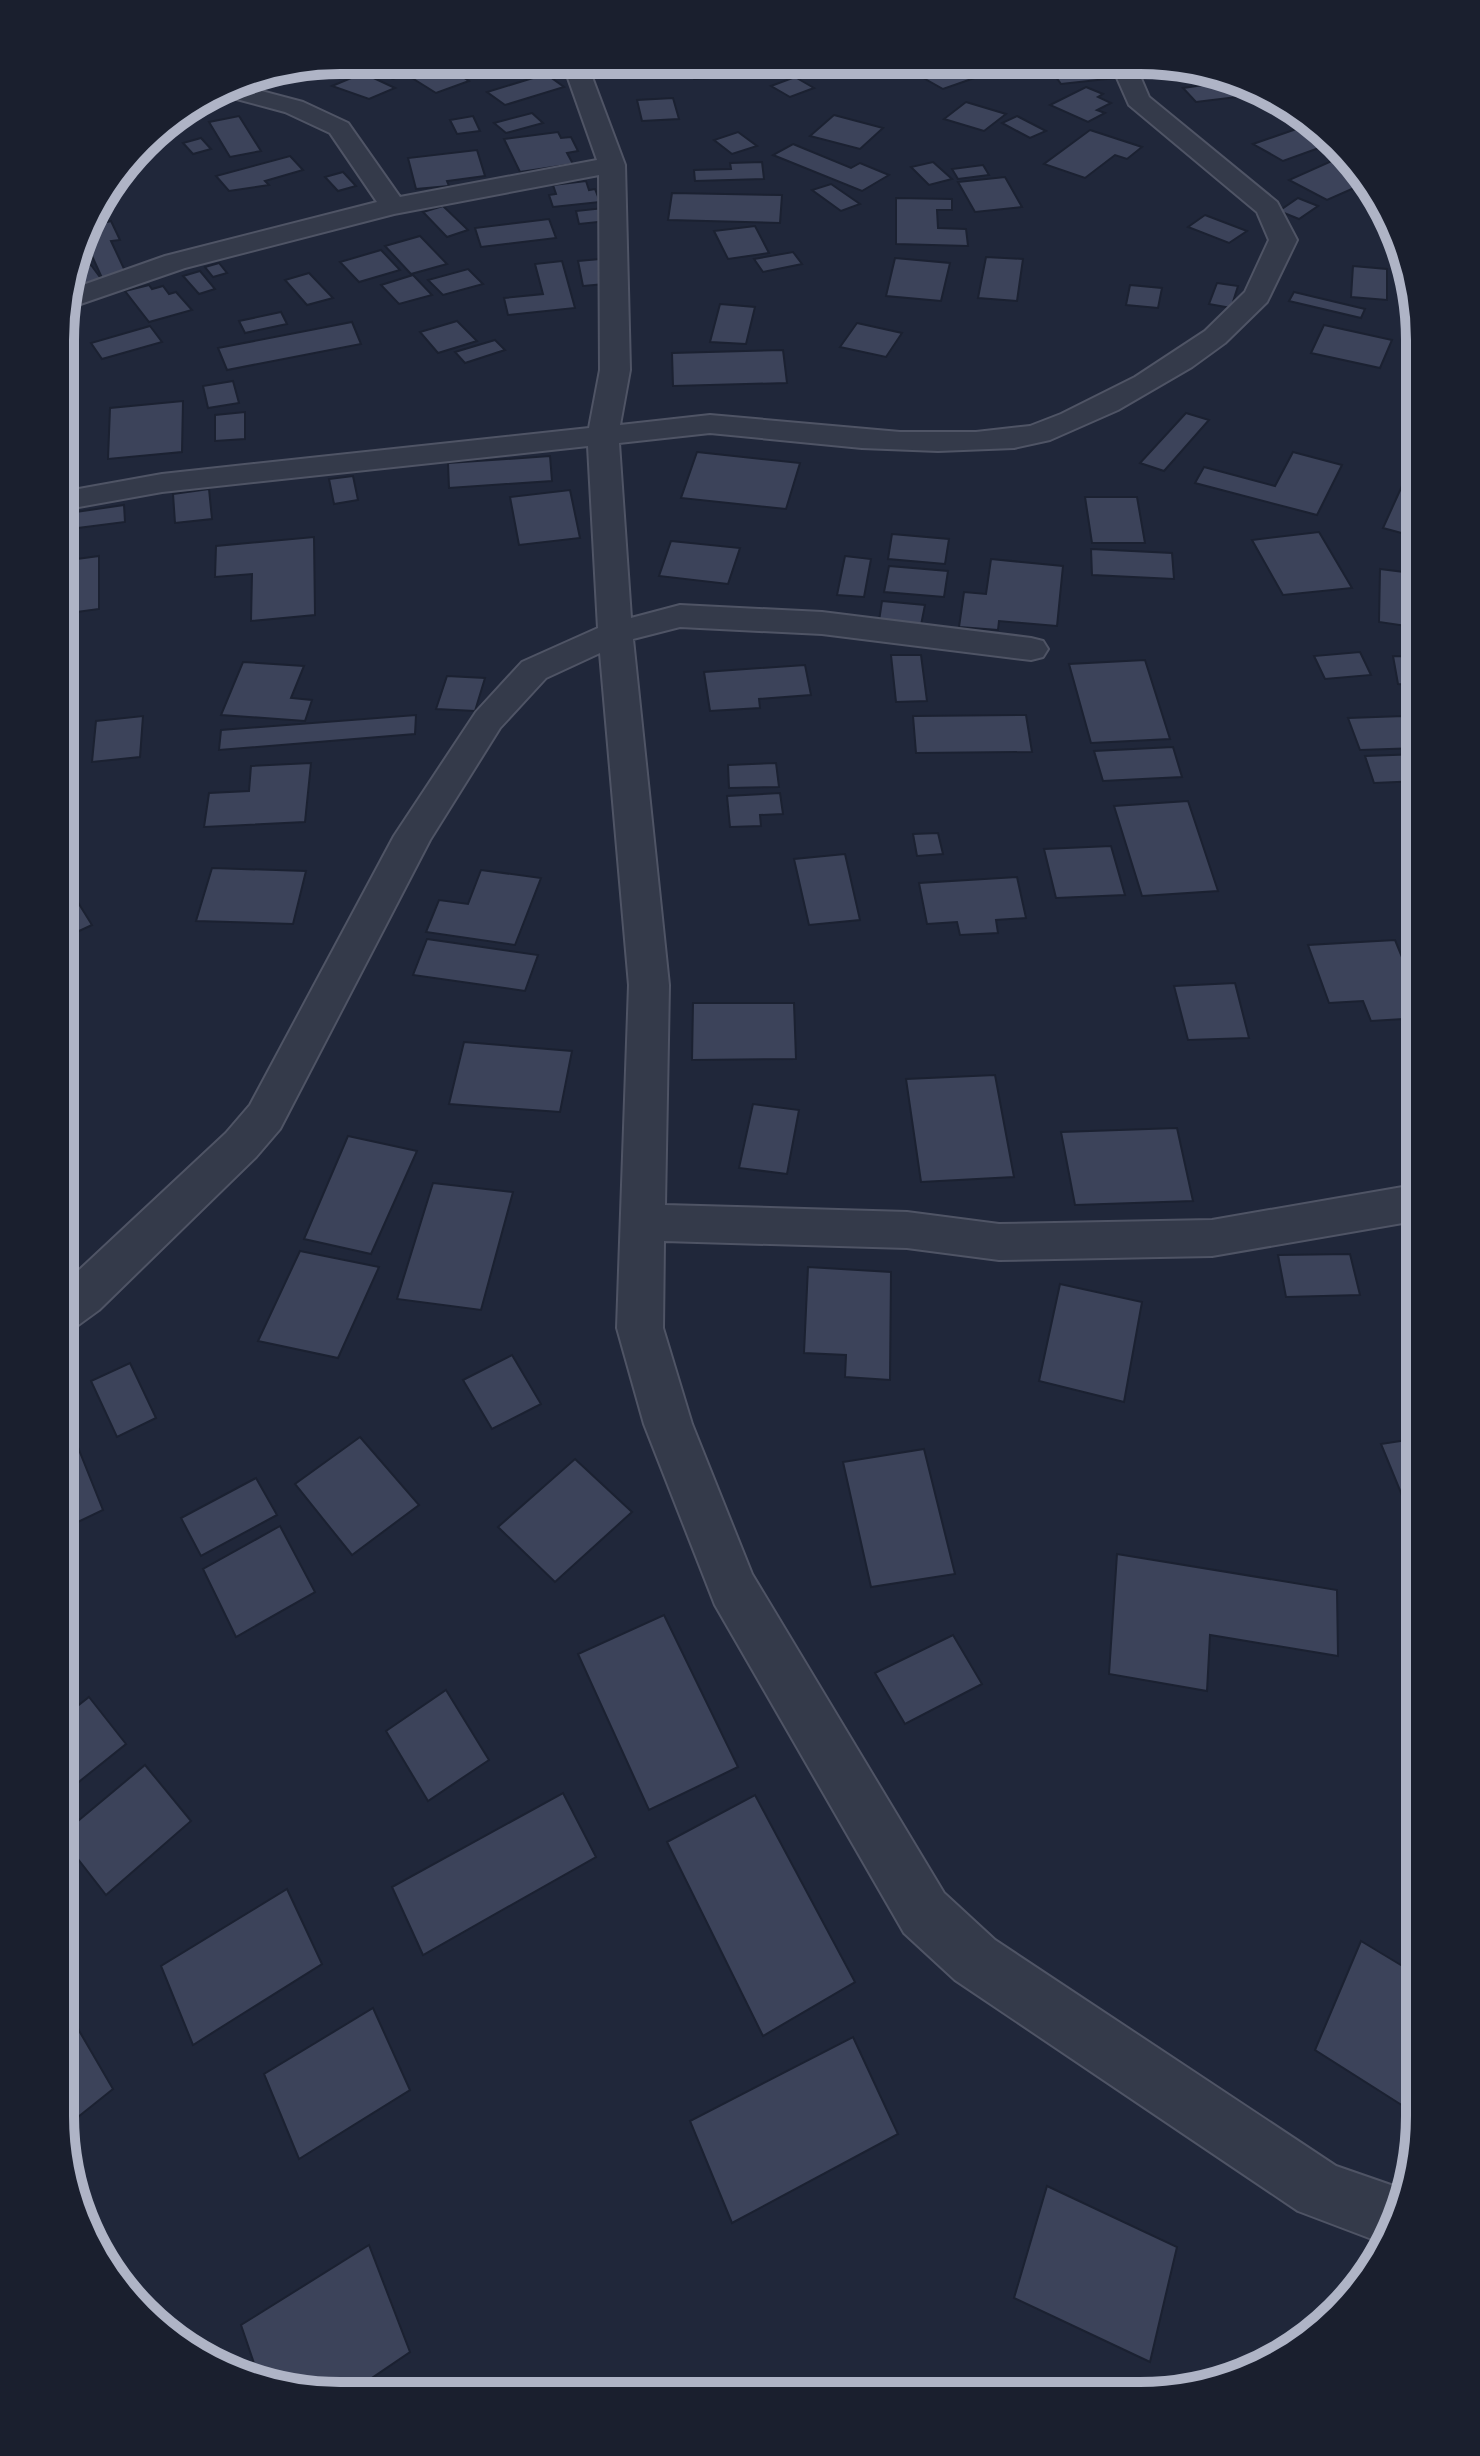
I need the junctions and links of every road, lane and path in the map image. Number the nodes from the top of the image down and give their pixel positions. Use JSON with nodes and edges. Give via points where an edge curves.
{"nodes":[{"id":1,"x":1127,"y":74,"type":"edge"},
{"id":2,"x":579,"y":75,"type":"edge"},
{"id":3,"x":241,"y":93,"type":"edge"},
{"id":4,"x":612,"y":165,"type":"junction"},
{"id":5,"x":393,"y":206,"type":"junction"},
{"id":6,"x":78,"y":297,"type":"edge"},
{"id":7,"x":603,"y":433,"type":"junction"},
{"id":8,"x":74,"y":499,"type":"edge"},
{"id":9,"x":615,"y":633,"type":"junction"},
{"id":10,"x":1031,"y":649,"type":"dead end"},
{"id":11,"x":1406,"y":1205,"type":"edge"},
{"id":12,"x":642,"y":1222,"type":"junction"},
{"id":13,"x":74,"y":1290,"type":"edge"},
{"id":14,"x":1387,"y":2214,"type":"edge"}],
"edges":[{"from":1,"to":7,"type":"street","via":[[1138,100],[1268,208],[1283,240],[1257,297],[1217,335],[1155,378],[1086,415],[1018,438],[870,437],[710,424]]},
{"from":2,"to":4,"type":"street"},
{"from":3,"to":5,"type":"street","via":[[294,107],[339,128]]},
{"from":4,"to":5,"type":"street"},
{"from":4,"to":7,"type":"street","via":[[615,370]]},
{"from":5,"to":6,"type":"street","via":[[175,262]]},
{"from":7,"to":8,"type":"street","via":[[162,483]]},
{"from":7,"to":9,"type":"street"},
{"from":9,"to":10,"type":"street","via":[[680,616],[822,623]]},
{"from":9,"to":12,"type":"street","via":[[649,985]]},
{"from":9,"to":13,"type":"street","via":[[534,670],[488,720],[413,836],[265,1117],[241,1145]]},
{"from":11,"to":12,"type":"street","via":[[1212,1238],[999,1242],[907,1230]]},
{"from":12,"to":14,"type":"street","via":[[640,1328],[668,1424],[733,1588],[924,1913],[975,1960],[1319,2190]]}]}
